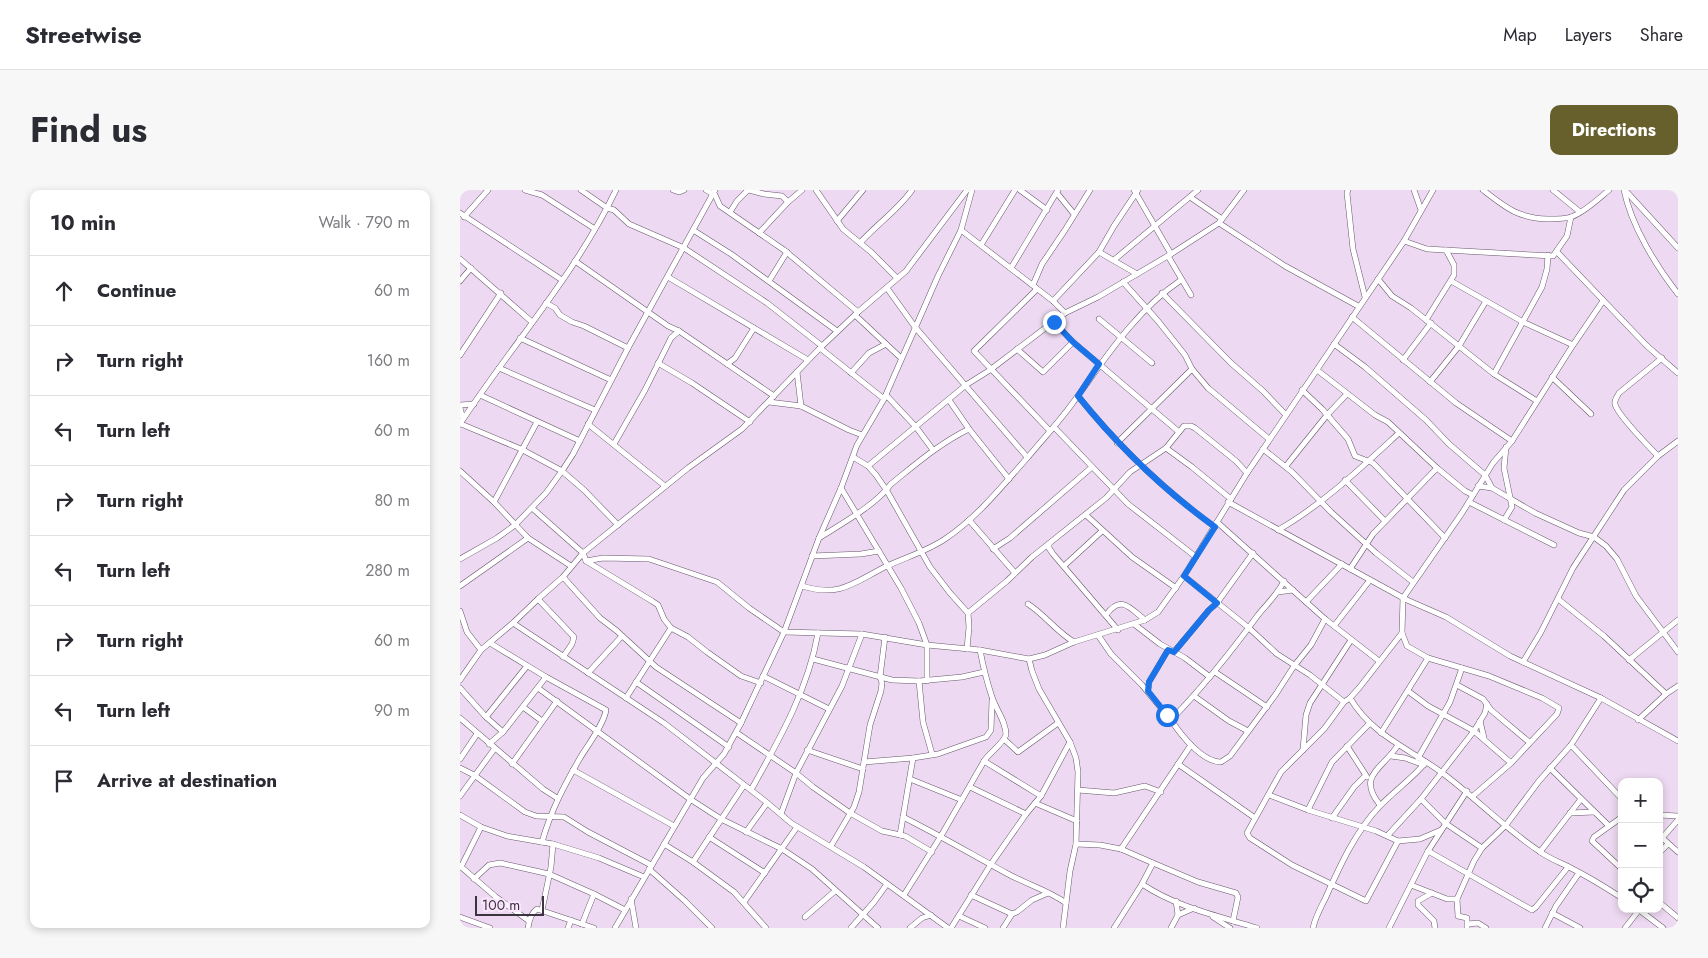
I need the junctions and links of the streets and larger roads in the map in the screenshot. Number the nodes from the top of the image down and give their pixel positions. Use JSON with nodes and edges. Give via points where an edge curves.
{"nodes":[{"id":1,"x":488,"y":190,"type":"edge"},
{"id":2,"x":525,"y":190,"type":"edge"},
{"id":3,"x":546,"y":190,"type":"edge"},
{"id":4,"x":581,"y":190,"type":"edge"},
{"id":5,"x":616,"y":190,"type":"edge"},
{"id":6,"x":673,"y":190,"type":"edge"},
{"id":7,"x":684,"y":190,"type":"edge"},
{"id":8,"x":706,"y":190,"type":"edge"},
{"id":9,"x":748,"y":190,"type":"edge"},
{"id":10,"x":802,"y":190,"type":"edge"},
{"id":11,"x":816,"y":190,"type":"edge"},
{"id":12,"x":863,"y":190,"type":"edge"},
{"id":13,"x":912,"y":190,"type":"edge"},
{"id":14,"x":967,"y":190,"type":"edge"},
{"id":15,"x":972,"y":190,"type":"edge"},
{"id":16,"x":1015,"y":190,"type":"edge"},
{"id":17,"x":1020,"y":190,"type":"edge"},
{"id":18,"x":1090,"y":190,"type":"edge"},
{"id":19,"x":1198,"y":190,"type":"edge"},
{"id":20,"x":1244,"y":190,"type":"edge"},
{"id":21,"x":1348,"y":190,"type":"edge"},
{"id":22,"x":1414,"y":190,"type":"edge"},
{"id":23,"x":1433,"y":190,"type":"edge"},
{"id":24,"x":1483,"y":190,"type":"edge"},
{"id":25,"x":1553,"y":190,"type":"edge"},
{"id":26,"x":1609,"y":190,"type":"edge"},
{"id":27,"x":1625,"y":190,"type":"edge"},
{"id":28,"x":1058,"y":191,"type":"edge"},
{"id":29,"x":1136,"y":191,"type":"edge"},
{"id":30,"x":714,"y":192,"type":"edge"},
{"id":31,"x":772,"y":192,"type":"edge"},
{"id":32,"x":542,"y":195,"type":"junction"},
{"id":33,"x":1190,"y":197,"type":"junction"},
{"id":34,"x":788,"y":202,"type":"junction"},
{"id":35,"x":607,"y":208,"type":"junction"},
{"id":36,"x":1047,"y":210,"type":"junction"},
{"id":37,"x":1421,"y":210,"type":"junction"},
{"id":38,"x":730,"y":212,"type":"junction"},
{"id":39,"x":1580,"y":212,"type":"junction"},
{"id":40,"x":1074,"y":214,"type":"junction"},
{"id":41,"x":462,"y":215,"type":"edge"},
{"id":42,"x":1571,"y":217,"type":"junction"},
{"id":43,"x":837,"y":221,"type":"junction"},
{"id":44,"x":1221,"y":221,"type":"junction"},
{"id":45,"x":1155,"y":225,"type":"junction"},
{"id":46,"x":595,"y":230,"type":"junction"},
{"id":47,"x":693,"y":230,"type":"junction"},
{"id":48,"x":961,"y":230,"type":"junction"},
{"id":49,"x":759,"y":233,"type":"junction"},
{"id":50,"x":1404,"y":241,"type":"junction"},
{"id":51,"x":860,"y":243,"type":"junction"},
{"id":52,"x":981,"y":245,"type":"junction"},
{"id":53,"x":684,"y":248,"type":"junction"},
{"id":54,"x":1678,"y":248,"type":"edge"},
{"id":55,"x":1446,"y":250,"type":"junction"},
{"id":56,"x":787,"y":252,"type":"junction"},
{"id":57,"x":1099,"y":252,"type":"junction"},
{"id":58,"x":1557,"y":252,"type":"junction"},
{"id":59,"x":1170,"y":255,"type":"junction"},
{"id":60,"x":1548,"y":255,"type":"junction"},
{"id":61,"x":460,"y":259,"type":"edge"},
{"id":62,"x":1114,"y":260,"type":"junction"},
{"id":63,"x":575,"y":261,"type":"junction"},
{"id":64,"x":471,"y":268,"type":"junction"},
{"id":65,"x":1012,"y":268,"type":"junction"},
{"id":66,"x":1137,"y":274,"type":"junction"},
{"id":67,"x":668,"y":277,"type":"junction"},
{"id":68,"x":897,"y":278,"type":"junction"},
{"id":69,"x":1378,"y":279,"type":"junction"},
{"id":70,"x":562,"y":280,"type":"junction"},
{"id":71,"x":1181,"y":280,"type":"junction"},
{"id":72,"x":460,"y":281,"type":"edge"},
{"id":73,"x":768,"y":281,"type":"junction"},
{"id":74,"x":1451,"y":281,"type":"junction"},
{"id":75,"x":1123,"y":282,"type":"junction"},
{"id":76,"x":1035,"y":287,"type":"junction"},
{"id":77,"x":887,"y":288,"type":"junction"},
{"id":78,"x":501,"y":293,"type":"junction"},
{"id":79,"x":1162,"y":293,"type":"junction"},
{"id":80,"x":1678,"y":294,"type":"edge"},
{"id":81,"x":1191,"y":295,"type":"dead end"},
{"id":82,"x":1365,"y":297,"type":"junction"},
{"id":83,"x":1053,"y":301,"type":"junction"},
{"id":84,"x":1486,"y":301,"type":"junction"},
{"id":85,"x":1603,"y":301,"type":"junction"},
{"id":86,"x":546,"y":303,"type":"junction"},
{"id":87,"x":1358,"y":306,"type":"junction"},
{"id":88,"x":1146,"y":308,"type":"junction"},
{"id":89,"x":648,"y":313,"type":"junction"},
{"id":90,"x":856,"y":313,"type":"junction"},
{"id":91,"x":1065,"y":314,"type":"junction"},
{"id":92,"x":1352,"y":317,"type":"junction"},
{"id":93,"x":1099,"y":319,"type":"dead end"},
{"id":94,"x":532,"y":322,"type":"junction"},
{"id":95,"x":1054,"y":322,"type":"junction"},
{"id":96,"x":1428,"y":322,"type":"junction"},
{"id":97,"x":1523,"y":322,"type":"junction"},
{"id":98,"x":668,"y":326,"type":"junction"},
{"id":99,"x":915,"y":327,"type":"junction"},
{"id":100,"x":754,"y":328,"type":"junction"},
{"id":101,"x":679,"y":332,"type":"junction"},
{"id":102,"x":837,"y":332,"type":"junction"},
{"id":103,"x":1122,"y":337,"type":"junction"},
{"id":104,"x":520,"y":338,"type":"junction"},
{"id":105,"x":671,"y":338,"type":"junction"},
{"id":106,"x":1073,"y":342,"type":"junction"},
{"id":107,"x":886,"y":344,"type":"junction"},
{"id":108,"x":1334,"y":344,"type":"junction"},
{"id":109,"x":1572,"y":345,"type":"junction"},
{"id":110,"x":1459,"y":346,"type":"junction"},
{"id":111,"x":821,"y":347,"type":"junction"},
{"id":112,"x":628,"y":348,"type":"junction"},
{"id":113,"x":1017,"y":349,"type":"junction"},
{"id":114,"x":460,"y":355,"type":"edge"},
{"id":115,"x":901,"y":358,"type":"junction"},
{"id":116,"x":1662,"y":358,"type":"junction"},
{"id":117,"x":808,"y":360,"type":"junction"},
{"id":118,"x":1403,"y":360,"type":"junction"},
{"id":119,"x":658,"y":363,"type":"junction"},
{"id":120,"x":1152,"y":363,"type":"dead end"},
{"id":121,"x":727,"y":364,"type":"junction"},
{"id":122,"x":1099,"y":364,"type":"junction"},
{"id":123,"x":499,"y":368,"type":"junction"},
{"id":124,"x":1192,"y":369,"type":"junction"},
{"id":125,"x":990,"y":370,"type":"junction"},
{"id":126,"x":1316,"y":370,"type":"junction"},
{"id":127,"x":797,"y":372,"type":"junction"},
{"id":128,"x":851,"y":373,"type":"junction"},
{"id":129,"x":1678,"y":373,"type":"edge"},
{"id":130,"x":1494,"y":374,"type":"junction"},
{"id":131,"x":1552,"y":377,"type":"junction"},
{"id":132,"x":611,"y":380,"type":"junction"},
{"id":133,"x":1430,"y":382,"type":"junction"},
{"id":134,"x":966,"y":385,"type":"junction"},
{"id":135,"x":1302,"y":390,"type":"junction"},
{"id":136,"x":1347,"y":394,"type":"junction"},
{"id":137,"x":480,"y":395,"type":"junction"},
{"id":138,"x":774,"y":396,"type":"junction"},
{"id":139,"x":1078,"y":396,"type":"junction"},
{"id":140,"x":885,"y":397,"type":"junction"},
{"id":141,"x":949,"y":400,"type":"junction"},
{"id":142,"x":769,"y":402,"type":"junction"},
{"id":143,"x":1537,"y":402,"type":"junction"},
{"id":144,"x":474,"y":404,"type":"junction"},
{"id":145,"x":460,"y":406,"type":"edge"},
{"id":146,"x":801,"y":406,"type":"junction"},
{"id":147,"x":1151,"y":408,"type":"junction"},
{"id":148,"x":595,"y":410,"type":"junction"},
{"id":149,"x":1285,"y":414,"type":"junction"},
{"id":150,"x":1591,"y":414,"type":"dead end"},
{"id":151,"x":1327,"y":415,"type":"junction"},
{"id":152,"x":461,"y":422,"type":"edge"},
{"id":153,"x":537,"y":422,"type":"junction"},
{"id":154,"x":750,"y":422,"type":"junction"},
{"id":155,"x":588,"y":424,"type":"junction"},
{"id":156,"x":916,"y":428,"type":"junction"},
{"id":157,"x":969,"y":429,"type":"junction"},
{"id":158,"x":1052,"y":429,"type":"junction"},
{"id":159,"x":1179,"y":432,"type":"junction"},
{"id":160,"x":1400,"y":432,"type":"junction"},
{"id":161,"x":862,"y":435,"type":"junction"},
{"id":162,"x":1270,"y":439,"type":"junction"},
{"id":163,"x":580,"y":440,"type":"junction"},
{"id":164,"x":1512,"y":441,"type":"junction"},
{"id":165,"x":1678,"y":441,"type":"edge"},
{"id":166,"x":1117,"y":443,"type":"junction"},
{"id":167,"x":614,"y":444,"type":"junction"},
{"id":168,"x":1506,"y":447,"type":"junction"},
{"id":169,"x":1166,"y":448,"type":"junction"},
{"id":170,"x":521,"y":449,"type":"junction"},
{"id":171,"x":1263,"y":449,"type":"junction"},
{"id":172,"x":933,"y":450,"type":"junction"},
{"id":173,"x":1658,"y":456,"type":"junction"},
{"id":174,"x":853,"y":457,"type":"junction"},
{"id":175,"x":1027,"y":457,"type":"junction"},
{"id":176,"x":1368,"y":462,"type":"junction"},
{"id":177,"x":868,"y":466,"type":"junction"},
{"id":178,"x":1140,"y":466,"type":"junction"},
{"id":179,"x":1286,"y":466,"type":"junction"},
{"id":180,"x":1092,"y":467,"type":"junction"},
{"id":181,"x":1437,"y":468,"type":"junction"},
{"id":182,"x":460,"y":471,"type":"edge"},
{"id":183,"x":562,"y":471,"type":"junction"},
{"id":184,"x":1246,"y":473,"type":"junction"},
{"id":185,"x":1485,"y":475,"type":"junction"},
{"id":186,"x":1008,"y":479,"type":"junction"},
{"id":187,"x":1345,"y":480,"type":"junction"},
{"id":188,"x":665,"y":486,"type":"junction"},
{"id":189,"x":1478,"y":486,"type":"junction"},
{"id":190,"x":841,"y":488,"type":"junction"},
{"id":191,"x":1492,"y":488,"type":"junction"},
{"id":192,"x":1114,"y":490,"type":"junction"},
{"id":193,"x":887,"y":491,"type":"junction"},
{"id":194,"x":1473,"y":495,"type":"junction"},
{"id":195,"x":1406,"y":499,"type":"junction"},
{"id":196,"x":1511,"y":499,"type":"junction"},
{"id":197,"x":1229,"y":501,"type":"junction"},
{"id":198,"x":1320,"y":501,"type":"junction"},
{"id":199,"x":494,"y":502,"type":"junction"},
{"id":200,"x":1469,"y":502,"type":"junction"},
{"id":201,"x":532,"y":508,"type":"junction"},
{"id":202,"x":856,"y":514,"type":"junction"},
{"id":203,"x":1086,"y":515,"type":"junction"},
{"id":204,"x":969,"y":520,"type":"junction"},
{"id":205,"x":1504,"y":520,"type":"junction"},
{"id":206,"x":1385,"y":521,"type":"junction"},
{"id":207,"x":1216,"y":524,"type":"junction"},
{"id":208,"x":515,"y":525,"type":"junction"},
{"id":209,"x":618,"y":525,"type":"junction"},
{"id":210,"x":1278,"y":530,"type":"junction"},
{"id":211,"x":1102,"y":531,"type":"junction"},
{"id":212,"x":1594,"y":537,"type":"junction"},
{"id":213,"x":528,"y":538,"type":"junction"},
{"id":214,"x":819,"y":538,"type":"junction"},
{"id":215,"x":1444,"y":538,"type":"junction"},
{"id":216,"x":1366,"y":543,"type":"junction"},
{"id":217,"x":1049,"y":544,"type":"junction"},
{"id":218,"x":1554,"y":545,"type":"dead end"},
{"id":219,"x":993,"y":549,"type":"junction"},
{"id":220,"x":878,"y":551,"type":"junction"},
{"id":221,"x":583,"y":553,"type":"junction"},
{"id":222,"x":922,"y":553,"type":"junction"},
{"id":223,"x":1038,"y":553,"type":"junction"},
{"id":224,"x":1254,"y":553,"type":"junction"},
{"id":225,"x":812,"y":556,"type":"junction"},
{"id":226,"x":1055,"y":556,"type":"junction"},
{"id":227,"x":1196,"y":557,"type":"junction"},
{"id":228,"x":460,"y":559,"type":"edge"},
{"id":229,"x":586,"y":561,"type":"junction"},
{"id":230,"x":1342,"y":564,"type":"junction"},
{"id":231,"x":571,"y":566,"type":"junction"},
{"id":232,"x":887,"y":566,"type":"junction"},
{"id":233,"x":1064,"y":566,"type":"junction"},
{"id":234,"x":1350,"y":569,"type":"junction"},
{"id":235,"x":1015,"y":573,"type":"junction"},
{"id":236,"x":1184,"y":576,"type":"junction"},
{"id":237,"x":563,"y":577,"type":"junction"},
{"id":238,"x":1370,"y":580,"type":"junction"},
{"id":239,"x":1284,"y":581,"type":"junction"},
{"id":240,"x":1413,"y":582,"type":"junction"},
{"id":241,"x":460,"y":586,"type":"edge"},
{"id":242,"x":802,"y":586,"type":"junction"},
{"id":243,"x":1176,"y":588,"type":"junction"},
{"id":244,"x":1293,"y":590,"type":"junction"},
{"id":245,"x":1278,"y":592,"type":"junction"},
{"id":246,"x":1403,"y":598,"type":"junction"},
{"id":247,"x":538,"y":599,"type":"junction"},
{"id":248,"x":1558,"y":599,"type":"junction"},
{"id":249,"x":1306,"y":602,"type":"junction"},
{"id":250,"x":1217,"y":603,"type":"junction"},
{"id":251,"x":1028,"y":604,"type":"dead end"},
{"id":252,"x":460,"y":611,"type":"edge"},
{"id":253,"x":968,"y":614,"type":"junction"},
{"id":254,"x":1106,"y":615,"type":"junction"},
{"id":255,"x":1325,"y":619,"type":"junction"},
{"id":256,"x":1145,"y":620,"type":"junction"},
{"id":257,"x":1678,"y":620,"type":"edge"},
{"id":258,"x":513,"y":623,"type":"junction"},
{"id":259,"x":1134,"y":624,"type":"junction"},
{"id":260,"x":1334,"y":626,"type":"junction"},
{"id":261,"x":671,"y":628,"type":"junction"},
{"id":262,"x":1249,"y":628,"type":"junction"},
{"id":263,"x":1118,"y":630,"type":"junction"},
{"id":264,"x":784,"y":632,"type":"junction"},
{"id":265,"x":1664,"y":632,"type":"junction"},
{"id":266,"x":818,"y":633,"type":"junction"},
{"id":267,"x":1402,"y":633,"type":"junction"},
{"id":268,"x":862,"y":634,"type":"junction"},
{"id":269,"x":622,"y":636,"type":"junction"},
{"id":270,"x":1098,"y":636,"type":"junction"},
{"id":271,"x":885,"y":637,"type":"junction"},
{"id":272,"x":1351,"y":640,"type":"junction"},
{"id":273,"x":1074,"y":642,"type":"junction"},
{"id":274,"x":490,"y":643,"type":"junction"},
{"id":275,"x":927,"y":645,"type":"junction"},
{"id":276,"x":967,"y":649,"type":"junction"},
{"id":277,"x":481,"y":650,"type":"junction"},
{"id":278,"x":980,"y":650,"type":"junction"},
{"id":279,"x":1171,"y":651,"type":"junction"},
{"id":280,"x":1678,"y":652,"type":"edge"},
{"id":281,"x":563,"y":657,"type":"junction"},
{"id":282,"x":813,"y":658,"type":"junction"},
{"id":283,"x":1428,"y":658,"type":"junction"},
{"id":284,"x":1030,"y":659,"type":"junction"},
{"id":285,"x":1629,"y":660,"type":"junction"},
{"id":286,"x":1379,"y":661,"type":"junction"},
{"id":287,"x":650,"y":662,"type":"junction"},
{"id":288,"x":1523,"y":662,"type":"junction"},
{"id":289,"x":527,"y":666,"type":"junction"},
{"id":290,"x":1294,"y":666,"type":"junction"},
{"id":291,"x":849,"y":667,"type":"junction"},
{"id":292,"x":1462,"y":668,"type":"junction"},
{"id":293,"x":984,"y":672,"type":"junction"},
{"id":294,"x":1215,"y":672,"type":"junction"},
{"id":295,"x":588,"y":673,"type":"junction"},
{"id":296,"x":763,"y":676,"type":"junction"},
{"id":297,"x":546,"y":677,"type":"junction"},
{"id":298,"x":880,"y":677,"type":"junction"},
{"id":299,"x":1210,"y":677,"type":"junction"},
{"id":300,"x":460,"y":680,"type":"edge"},
{"id":301,"x":927,"y":681,"type":"junction"},
{"id":302,"x":636,"y":682,"type":"junction"},
{"id":303,"x":919,"y":682,"type":"junction"},
{"id":304,"x":1149,"y":682,"type":"junction"},
{"id":305,"x":760,"y":683,"type":"junction"},
{"id":306,"x":1322,"y":684,"type":"junction"},
{"id":307,"x":1142,"y":685,"type":"junction"},
{"id":308,"x":1457,"y":685,"type":"junction"},
{"id":309,"x":1678,"y":686,"type":"edge"},
{"id":310,"x":460,"y":688,"type":"edge"},
{"id":311,"x":538,"y":688,"type":"junction"},
{"id":312,"x":1148,"y":691,"type":"junction"},
{"id":313,"x":1408,"y":691,"type":"junction"},
{"id":314,"x":800,"y":694,"type":"junction"},
{"id":315,"x":1666,"y":694,"type":"junction"},
{"id":316,"x":1194,"y":696,"type":"junction"},
{"id":317,"x":626,"y":698,"type":"junction"},
{"id":318,"x":1350,"y":698,"type":"junction"},
{"id":319,"x":1601,"y":698,"type":"junction"},
{"id":320,"x":992,"y":699,"type":"junction"},
{"id":321,"x":557,"y":701,"type":"junction"},
{"id":322,"x":1344,"y":702,"type":"junction"},
{"id":323,"x":1487,"y":704,"type":"junction"},
{"id":324,"x":523,"y":707,"type":"junction"},
{"id":325,"x":1267,"y":707,"type":"junction"},
{"id":326,"x":829,"y":709,"type":"junction"},
{"id":327,"x":1491,"y":710,"type":"junction"},
{"id":328,"x":1485,"y":713,"type":"junction"},
{"id":329,"x":1443,"y":714,"type":"junction"},
{"id":330,"x":486,"y":716,"type":"junction"},
{"id":331,"x":460,"y":718,"type":"edge"},
{"id":332,"x":1171,"y":720,"type":"junction"},
{"id":333,"x":1638,"y":720,"type":"junction"},
{"id":334,"x":542,"y":721,"type":"junction"},
{"id":335,"x":1480,"y":721,"type":"junction"},
{"id":336,"x":741,"y":723,"type":"junction"},
{"id":337,"x":1058,"y":723,"type":"junction"},
{"id":338,"x":1369,"y":724,"type":"junction"},
{"id":339,"x":596,"y":731,"type":"junction"},
{"id":340,"x":1248,"y":731,"type":"junction"},
{"id":341,"x":1474,"y":731,"type":"junction"},
{"id":342,"x":503,"y":732,"type":"junction"},
{"id":343,"x":737,"y":733,"type":"junction"},
{"id":344,"x":1381,"y":733,"type":"junction"},
{"id":345,"x":477,"y":734,"type":"junction"},
{"id":346,"x":1004,"y":738,"type":"junction"},
{"id":347,"x":1484,"y":738,"type":"junction"},
{"id":348,"x":1678,"y":741,"type":"edge"},
{"id":349,"x":1070,"y":742,"type":"junction"},
{"id":350,"x":1529,"y":742,"type":"junction"},
{"id":351,"x":489,"y":744,"type":"junction"},
{"id":352,"x":1191,"y":745,"type":"junction"},
{"id":353,"x":1398,"y":745,"type":"junction"},
{"id":354,"x":1571,"y":745,"type":"junction"},
{"id":355,"x":1348,"y":746,"type":"junction"},
{"id":356,"x":729,"y":747,"type":"junction"},
{"id":357,"x":495,"y":748,"type":"junction"},
{"id":358,"x":807,"y":750,"type":"junction"},
{"id":359,"x":1303,"y":750,"type":"junction"},
{"id":360,"x":932,"y":754,"type":"junction"},
{"id":361,"x":770,"y":755,"type":"junction"},
{"id":362,"x":1391,"y":756,"type":"junction"},
{"id":363,"x":913,"y":758,"type":"junction"},
{"id":364,"x":1418,"y":758,"type":"junction"},
{"id":365,"x":460,"y":759,"type":"edge"},
{"id":366,"x":984,"y":761,"type":"junction"},
{"id":367,"x":864,"y":762,"type":"junction"},
{"id":368,"x":716,"y":763,"type":"junction"},
{"id":369,"x":1425,"y":763,"type":"junction"},
{"id":370,"x":1511,"y":763,"type":"junction"},
{"id":371,"x":512,"y":764,"type":"junction"},
{"id":372,"x":1178,"y":764,"type":"junction"},
{"id":373,"x":460,"y":768,"type":"edge"},
{"id":374,"x":1550,"y":768,"type":"junction"},
{"id":375,"x":863,"y":769,"type":"junction"},
{"id":376,"x":573,"y":770,"type":"junction"},
{"id":377,"x":1441,"y":772,"type":"junction"},
{"id":378,"x":796,"y":773,"type":"junction"},
{"id":379,"x":474,"y":775,"type":"junction"},
{"id":380,"x":1365,"y":776,"type":"junction"},
{"id":381,"x":910,"y":779,"type":"junction"},
{"id":382,"x":1370,"y":780,"type":"junction"},
{"id":383,"x":744,"y":784,"type":"junction"},
{"id":384,"x":970,"y":787,"type":"junction"},
{"id":385,"x":751,"y":790,"type":"junction"},
{"id":386,"x":1078,"y":790,"type":"junction"},
{"id":387,"x":1467,"y":791,"type":"junction"},
{"id":388,"x":1161,"y":792,"type":"junction"},
{"id":389,"x":1269,"y":795,"type":"junction"},
{"id":390,"x":1618,"y":795,"type":"edge"},
{"id":391,"x":460,"y":796,"type":"edge"},
{"id":392,"x":1042,"y":796,"type":"junction"},
{"id":393,"x":1473,"y":796,"type":"junction"},
{"id":394,"x":557,"y":798,"type":"junction"},
{"id":395,"x":690,"y":799,"type":"junction"},
{"id":396,"x":1421,"y":799,"type":"junction"},
{"id":397,"x":1581,"y":799,"type":"junction"},
{"id":398,"x":962,"y":800,"type":"junction"},
{"id":399,"x":767,"y":803,"type":"junction"},
{"id":400,"x":1035,"y":803,"type":"junction"},
{"id":401,"x":1586,"y":804,"type":"junction"},
{"id":402,"x":1380,"y":805,"type":"junction"},
{"id":403,"x":1575,"y":806,"type":"junction"},
{"id":404,"x":1308,"y":810,"type":"junction"},
{"id":405,"x":1594,"y":812,"type":"junction"},
{"id":406,"x":850,"y":813,"type":"junction"},
{"id":407,"x":1570,"y":813,"type":"junction"},
{"id":408,"x":781,"y":814,"type":"junction"},
{"id":409,"x":1026,"y":814,"type":"junction"},
{"id":410,"x":460,"y":816,"type":"edge"},
{"id":411,"x":1663,"y":816,"type":"edge"},
{"id":412,"x":1678,"y":816,"type":"edge"},
{"id":413,"x":549,"y":817,"type":"junction"},
{"id":414,"x":903,"y":817,"type":"junction"},
{"id":415,"x":1255,"y":818,"type":"junction"},
{"id":416,"x":1332,"y":818,"type":"junction"},
{"id":417,"x":721,"y":819,"type":"junction"},
{"id":418,"x":1618,"y":820,"type":"edge"},
{"id":419,"x":1678,"y":820,"type":"edge"},
{"id":420,"x":1078,"y":821,"type":"junction"},
{"id":421,"x":1445,"y":824,"type":"junction"},
{"id":422,"x":1506,"y":825,"type":"junction"},
{"id":423,"x":674,"y":826,"type":"junction"},
{"id":424,"x":1609,"y":826,"type":"junction"},
{"id":425,"x":481,"y":827,"type":"junction"},
{"id":426,"x":797,"y":827,"type":"junction"},
{"id":427,"x":1362,"y":827,"type":"junction"},
{"id":428,"x":1441,"y":830,"type":"junction"},
{"id":429,"x":746,"y":832,"type":"junction"},
{"id":430,"x":1663,"y":833,"type":"edge"},
{"id":431,"x":900,"y":834,"type":"junction"},
{"id":432,"x":941,"y":836,"type":"junction"},
{"id":433,"x":1388,"y":836,"type":"junction"},
{"id":434,"x":709,"y":837,"type":"junction"},
{"id":435,"x":1663,"y":839,"type":"edge"},
{"id":436,"x":1420,"y":840,"type":"junction"},
{"id":437,"x":1398,"y":841,"type":"junction"},
{"id":438,"x":542,"y":842,"type":"junction"},
{"id":439,"x":553,"y":844,"type":"junction"},
{"id":440,"x":664,"y":844,"type":"junction"},
{"id":441,"x":1076,"y":844,"type":"junction"},
{"id":442,"x":1668,"y":844,"type":"junction"},
{"id":443,"x":1432,"y":845,"type":"junction"},
{"id":444,"x":832,"y":846,"type":"junction"},
{"id":445,"x":1482,"y":848,"type":"junction"},
{"id":446,"x":1122,"y":849,"type":"junction"},
{"id":447,"x":1663,"y":849,"type":"edge"},
{"id":448,"x":782,"y":850,"type":"junction"},
{"id":449,"x":1428,"y":851,"type":"junction"},
{"id":450,"x":932,"y":852,"type":"junction"},
{"id":451,"x":1540,"y":852,"type":"junction"},
{"id":452,"x":1678,"y":852,"type":"edge"},
{"id":453,"x":693,"y":862,"type":"junction"},
{"id":454,"x":1153,"y":863,"type":"junction"},
{"id":455,"x":991,"y":864,"type":"junction"},
{"id":456,"x":460,"y":866,"type":"edge"},
{"id":457,"x":1568,"y":866,"type":"junction"},
{"id":458,"x":650,"y":867,"type":"junction"},
{"id":459,"x":1621,"y":868,"type":"edge"},
{"id":460,"x":1579,"y":872,"type":"junction"},
{"id":461,"x":765,"y":873,"type":"junction"},
{"id":462,"x":550,"y":874,"type":"junction"},
{"id":463,"x":1468,"y":874,"type":"junction"},
{"id":464,"x":644,"y":877,"type":"junction"},
{"id":465,"x":474,"y":878,"type":"junction"},
{"id":466,"x":887,"y":884,"type":"junction"},
{"id":467,"x":1142,"y":884,"type":"junction"},
{"id":468,"x":1331,"y":885,"type":"junction"},
{"id":469,"x":1411,"y":885,"type":"junction"},
{"id":470,"x":835,"y":891,"type":"junction"},
{"id":471,"x":1067,"y":892,"type":"junction"},
{"id":472,"x":1048,"y":893,"type":"junction"},
{"id":473,"x":1432,"y":893,"type":"junction"},
{"id":474,"x":594,"y":894,"type":"junction"},
{"id":475,"x":904,"y":894,"type":"junction"},
{"id":476,"x":971,"y":895,"type":"junction"},
{"id":477,"x":1618,"y":896,"type":"edge"},
{"id":478,"x":1058,"y":897,"type":"junction"},
{"id":479,"x":631,"y":899,"type":"junction"},
{"id":480,"x":1457,"y":899,"type":"junction"},
{"id":481,"x":1176,"y":901,"type":"junction"},
{"id":482,"x":744,"y":902,"type":"junction"},
{"id":483,"x":1066,"y":903,"type":"junction"},
{"id":484,"x":1663,"y":905,"type":"edge"},
{"id":485,"x":1194,"y":908,"type":"junction"},
{"id":486,"x":542,"y":910,"type":"junction"},
{"id":487,"x":625,"y":910,"type":"junction"},
{"id":488,"x":925,"y":911,"type":"junction"},
{"id":489,"x":1552,"y":913,"type":"junction"},
{"id":490,"x":1635,"y":913,"type":"edge"},
{"id":491,"x":1643,"y":913,"type":"edge"},
{"id":492,"x":864,"y":914,"type":"junction"},
{"id":493,"x":1012,"y":914,"type":"junction"},
{"id":494,"x":1208,"y":914,"type":"junction"},
{"id":495,"x":931,"y":915,"type":"junction"},
{"id":496,"x":1178,"y":915,"type":"junction"},
{"id":497,"x":959,"y":916,"type":"junction"},
{"id":498,"x":460,"y":917,"type":"edge"},
{"id":499,"x":805,"y":917,"type":"dead end"},
{"id":500,"x":922,"y":918,"type":"junction"},
{"id":501,"x":1678,"y":918,"type":"edge"},
{"id":502,"x":571,"y":920,"type":"junction"},
{"id":503,"x":529,"y":921,"type":"junction"},
{"id":504,"x":1233,"y":921,"type":"junction"},
{"id":505,"x":582,"y":924,"type":"junction"},
{"id":506,"x":708,"y":926,"type":"edge"},
{"id":507,"x":1467,"y":926,"type":"edge"},
{"id":508,"x":490,"y":928,"type":"edge"},
{"id":509,"x":528,"y":928,"type":"edge"},
{"id":510,"x":568,"y":928,"type":"edge"},
{"id":511,"x":594,"y":928,"type":"edge"},
{"id":512,"x":615,"y":928,"type":"edge"},
{"id":513,"x":636,"y":928,"type":"edge"},
{"id":514,"x":766,"y":928,"type":"edge"},
{"id":515,"x":851,"y":928,"type":"edge"},
{"id":516,"x":878,"y":928,"type":"edge"},
{"id":517,"x":910,"y":928,"type":"edge"},
{"id":518,"x":950,"y":928,"type":"edge"},
{"id":519,"x":985,"y":928,"type":"edge"},
{"id":520,"x":1003,"y":928,"type":"edge"},
{"id":521,"x":1063,"y":928,"type":"edge"},
{"id":522,"x":1114,"y":928,"type":"edge"},
{"id":523,"x":1171,"y":928,"type":"edge"},
{"id":524,"x":1230,"y":928,"type":"edge"},
{"id":525,"x":1256,"y":928,"type":"edge"},
{"id":526,"x":1313,"y":928,"type":"edge"},
{"id":527,"x":1389,"y":928,"type":"edge"},
{"id":528,"x":1436,"y":928,"type":"edge"},
{"id":529,"x":1486,"y":928,"type":"edge"},
{"id":530,"x":1545,"y":928,"type":"edge"},
{"id":531,"x":1580,"y":928,"type":"edge"},
{"id":532,"x":1625,"y":928,"type":"edge"},
{"id":533,"x":1663,"y":928,"type":"edge"}],
"edges":[{"from":1,"to":41,"type":"street"},
{"from":2,"to":32,"type":"street"},
{"from":3,"to":32,"type":"street"},
{"from":4,"to":35,"type":"street"},
{"from":5,"to":35,"type":"street"},
{"from":6,"to":7,"type":"street"},
{"from":8,"to":30,"type":"street"},
{"from":9,"to":31,"type":"street","via":[[764,194]]},
{"from":9,"to":38,"type":"street"},
{"from":10,"to":34,"type":"street"},
{"from":11,"to":43,"type":"street"},
{"from":12,"to":43,"type":"street"},
{"from":13,"to":51,"type":"street","via":[[901,205]]},
{"from":14,"to":68,"type":"street","via":[[913,262]]},
{"from":15,"to":48,"type":"street"},
{"from":16,"to":52,"type":"street"},
{"from":17,"to":36,"type":"street"},
{"from":18,"to":40,"type":"street"},
{"from":19,"to":33,"type":"street"},
{"from":20,"to":44,"type":"street"},
{"from":21,"to":82,"type":"street","via":[[1353,249]]},
{"from":22,"to":37,"type":"street"},
{"from":23,"to":37,"type":"street"},
{"from":24,"to":42,"type":"street","via":[[1515,213],[1532,218]]},
{"from":25,"to":39,"type":"street"},
{"from":26,"to":39,"type":"street"},
{"from":27,"to":54,"type":"street"},
{"from":27,"to":80,"type":"street","via":[[1638,229]]},
{"from":28,"to":36,"type":"street"},
{"from":28,"to":40,"type":"street"},
{"from":29,"to":45,"type":"street"},
{"from":29,"to":57,"type":"street"},
{"from":30,"to":38,"type":"street","via":[[720,206]]},
{"from":30,"to":47,"type":"street"},
{"from":31,"to":34,"type":"street"},
{"from":32,"to":46,"type":"street"},
{"from":33,"to":44,"type":"street"},
{"from":33,"to":45,"type":"street"},
{"from":34,"to":49,"type":"street"},
{"from":35,"to":46,"type":"street"},
{"from":35,"to":53,"type":"street","via":[[629,224]]},
{"from":36,"to":65,"type":"street"},
{"from":37,"to":50,"type":"street"},
{"from":38,"to":49,"type":"street"},
{"from":39,"to":42,"type":"street"},
{"from":40,"to":76,"type":"street","via":[[1042,264]]},
{"from":41,"to":70,"type":"street"},
{"from":42,"to":58,"type":"street"},
{"from":43,"to":51,"type":"street"},
{"from":44,"to":59,"type":"street"},
{"from":44,"to":87,"type":"street","via":[[1286,266]]},
{"from":45,"to":59,"type":"street"},
{"from":45,"to":62,"type":"street"},
{"from":46,"to":63,"type":"street"},
{"from":47,"to":53,"type":"street"},
{"from":47,"to":73,"type":"street"},
{"from":48,"to":52,"type":"street"},
{"from":48,"to":99,"type":"street"},
{"from":49,"to":56,"type":"street"},
{"from":50,"to":55,"type":"street","via":[[1427,249]]},
{"from":50,"to":69,"type":"street"},
{"from":51,"to":68,"type":"street"},
{"from":52,"to":65,"type":"street"},
{"from":53,"to":67,"type":"street"},
{"from":53,"to":111,"type":"street","via":[[767,303]]},
{"from":55,"to":60,"type":"street"},
{"from":55,"to":74,"type":"street","via":[[1455,270]]},
{"from":56,"to":73,"type":"street"},
{"from":56,"to":90,"type":"street"},
{"from":57,"to":62,"type":"street"},
{"from":57,"to":83,"type":"street"},
{"from":58,"to":60,"type":"street","via":[[1553,256]]},
{"from":58,"to":85,"type":"street"},
{"from":59,"to":66,"type":"street"},
{"from":59,"to":71,"type":"street"},
{"from":60,"to":97,"type":"street","via":[[1542,287]]},
{"from":61,"to":64,"type":"street"},
{"from":62,"to":66,"type":"street"},
{"from":63,"to":70,"type":"street"},
{"from":63,"to":89,"type":"street"},
{"from":64,"to":72,"type":"street"},
{"from":64,"to":78,"type":"street"},
{"from":65,"to":76,"type":"street"},
{"from":66,"to":75,"type":"street"},
{"from":67,"to":89,"type":"street"},
{"from":67,"to":100,"type":"street"},
{"from":68,"to":77,"type":"street"},
{"from":69,"to":82,"type":"street"},
{"from":69,"to":96,"type":"street","via":[[1392,296]]},
{"from":70,"to":86,"type":"street"},
{"from":71,"to":79,"type":"street"},
{"from":71,"to":81,"type":"street"},
{"from":73,"to":102,"type":"street"},
{"from":74,"to":84,"type":"street"},
{"from":74,"to":96,"type":"street"},
{"from":75,"to":88,"type":"street"},
{"from":75,"to":91,"type":"street"},
{"from":76,"to":83,"type":"street"},
{"from":76,"to":125,"type":"street","via":[[974,350]]},
{"from":77,"to":90,"type":"street"},
{"from":77,"to":99,"type":"street"},
{"from":78,"to":94,"type":"street"},
{"from":78,"to":114,"type":"street"},
{"from":79,"to":88,"type":"street"},
{"from":79,"to":149,"type":"street"},
{"from":82,"to":87,"type":"street"},
{"from":83,"to":91,"type":"street"},
{"from":84,"to":97,"type":"street"},
{"from":84,"to":110,"type":"street"},
{"from":85,"to":109,"type":"street"},
{"from":85,"to":116,"type":"street"},
{"from":86,"to":94,"type":"street"},
{"from":86,"to":112,"type":"street","via":[[572,322]]},
{"from":87,"to":92,"type":"street"},
{"from":88,"to":103,"type":"street"},
{"from":88,"to":124,"type":"street","via":[[1185,355]]},
{"from":89,"to":98,"type":"street"},
{"from":89,"to":112,"type":"street"},
{"from":90,"to":102,"type":"street"},
{"from":90,"to":107,"type":"street"},
{"from":91,"to":95,"type":"street"},
{"from":92,"to":108,"type":"street"},
{"from":92,"to":118,"type":"street"},
{"from":93,"to":103,"type":"street"},
{"from":94,"to":104,"type":"street"},
{"from":95,"to":106,"type":"street"},
{"from":95,"to":113,"type":"street"},
{"from":96,"to":110,"type":"street"},
{"from":96,"to":118,"type":"street"},
{"from":97,"to":109,"type":"street"},
{"from":97,"to":130,"type":"street"},
{"from":98,"to":101,"type":"street"},
{"from":98,"to":105,"type":"street"},
{"from":99,"to":115,"type":"street"},
{"from":99,"to":134,"type":"street"},
{"from":100,"to":117,"type":"street"},
{"from":100,"to":121,"type":"street"},
{"from":101,"to":105,"type":"street"},
{"from":101,"to":121,"type":"street"},
{"from":102,"to":111,"type":"street"},
{"from":103,"to":120,"type":"street"},
{"from":103,"to":122,"type":"street"},
{"from":104,"to":123,"type":"street"},
{"from":104,"to":132,"type":"street"},
{"from":105,"to":119,"type":"street"},
{"from":106,"to":113,"type":"street","via":[[1043,372]]},
{"from":106,"to":122,"type":"street"},
{"from":107,"to":115,"type":"street"},
{"from":107,"to":128,"type":"street","via":[[869,353]]},
{"from":108,"to":126,"type":"street"},
{"from":108,"to":185,"type":"street","via":[[1365,367]]},
{"from":109,"to":131,"type":"street"},
{"from":110,"to":130,"type":"street"},
{"from":110,"to":133,"type":"street"},
{"from":111,"to":117,"type":"street"},
{"from":111,"to":128,"type":"street"},
{"from":112,"to":132,"type":"street"},
{"from":113,"to":125,"type":"street"},
{"from":115,"to":140,"type":"street"},
{"from":116,"to":129,"type":"street"},
{"from":116,"to":173,"type":"street","via":[[1615,399],[1615,406]]},
{"from":117,"to":127,"type":"street"},
{"from":118,"to":133,"type":"street"},
{"from":119,"to":154,"type":"street"},
{"from":119,"to":167,"type":"street"},
{"from":121,"to":138,"type":"street"},
{"from":122,"to":139,"type":"street"},
{"from":122,"to":147,"type":"street"},
{"from":123,"to":137,"type":"street"},
{"from":123,"to":148,"type":"street"},
{"from":124,"to":147,"type":"street"},
{"from":124,"to":162,"type":"street","via":[[1208,388]]},
{"from":125,"to":134,"type":"street"},
{"from":125,"to":158,"type":"street"},
{"from":126,"to":135,"type":"street"},
{"from":126,"to":136,"type":"street"},
{"from":127,"to":138,"type":"street"},
{"from":127,"to":146,"type":"street"},
{"from":128,"to":140,"type":"street"},
{"from":130,"to":143,"type":"street"},
{"from":131,"to":143,"type":"street"},
{"from":131,"to":150,"type":"street"},
{"from":132,"to":148,"type":"street"},
{"from":133,"to":164,"type":"street"},
{"from":134,"to":141,"type":"street"},
{"from":134,"to":175,"type":"street"},
{"from":135,"to":149,"type":"street"},
{"from":135,"to":151,"type":"street"},
{"from":136,"to":151,"type":"street"},
{"from":136,"to":160,"type":"street"},
{"from":137,"to":144,"type":"street"},
{"from":137,"to":153,"type":"street"},
{"from":138,"to":142,"type":"street"},
{"from":139,"to":158,"type":"street"},
{"from":139,"to":166,"type":"street"},
{"from":140,"to":156,"type":"street"},
{"from":140,"to":161,"type":"street"},
{"from":141,"to":156,"type":"street"},
{"from":141,"to":157,"type":"street"},
{"from":142,"to":146,"type":"street"},
{"from":142,"to":154,"type":"street"},
{"from":143,"to":164,"type":"street"},
{"from":144,"to":145,"type":"street"},
{"from":144,"to":152,"type":"street"},
{"from":145,"to":152,"type":"street"},
{"from":146,"to":161,"type":"street"},
{"from":147,"to":159,"type":"street"},
{"from":147,"to":166,"type":"street"},
{"from":148,"to":155,"type":"street"},
{"from":149,"to":162,"type":"street"},
{"from":151,"to":176,"type":"street","via":[[1348,439],[1355,456]]},
{"from":151,"to":179,"type":"street"},
{"from":152,"to":170,"type":"street"},
{"from":153,"to":163,"type":"street"},
{"from":153,"to":170,"type":"street"},
{"from":154,"to":188,"type":"street"},
{"from":155,"to":163,"type":"street"},
{"from":155,"to":167,"type":"street"},
{"from":156,"to":172,"type":"street"},
{"from":156,"to":177,"type":"street"},
{"from":157,"to":172,"type":"street"},
{"from":157,"to":186,"type":"street"},
{"from":158,"to":175,"type":"street"},
{"from":158,"to":180,"type":"street"},
{"from":159,"to":169,"type":"street"},
{"from":159,"to":184,"type":"street","via":[[1184,426],[1195,428]]},
{"from":160,"to":176,"type":"street"},
{"from":160,"to":181,"type":"street"},
{"from":161,"to":174,"type":"street"},
{"from":162,"to":171,"type":"street"},
{"from":163,"to":183,"type":"street"},
{"from":164,"to":168,"type":"street"},
{"from":165,"to":173,"type":"street"},
{"from":166,"to":178,"type":"street"},
{"from":167,"to":188,"type":"street"},
{"from":168,"to":185,"type":"street"},
{"from":168,"to":196,"type":"street","via":[[1504,468]]},
{"from":169,"to":178,"type":"street"},
{"from":169,"to":197,"type":"street"},
{"from":170,"to":183,"type":"street"},
{"from":170,"to":199,"type":"street"},
{"from":171,"to":179,"type":"street"},
{"from":171,"to":184,"type":"street"},
{"from":172,"to":193,"type":"street"},
{"from":173,"to":212,"type":"street","via":[[1624,490]]},
{"from":174,"to":177,"type":"street"},
{"from":174,"to":190,"type":"street"},
{"from":175,"to":186,"type":"street"},
{"from":176,"to":187,"type":"street"},
{"from":176,"to":195,"type":"street","via":[[1376,466]]},
{"from":177,"to":193,"type":"street"},
{"from":178,"to":192,"type":"street","via":[[1122,479]]},
{"from":178,"to":207,"type":"street","via":[[1184,504]]},
{"from":179,"to":198,"type":"street"},
{"from":180,"to":192,"type":"street"},
{"from":180,"to":219,"type":"street"},
{"from":181,"to":194,"type":"street"},
{"from":181,"to":195,"type":"street"},
{"from":182,"to":199,"type":"street"},
{"from":183,"to":201,"type":"street"},
{"from":183,"to":209,"type":"street"},
{"from":184,"to":197,"type":"street"},
{"from":185,"to":189,"type":"street"},
{"from":185,"to":191,"type":"street"},
{"from":186,"to":204,"type":"street","via":[[983,509]]},
{"from":187,"to":198,"type":"street"},
{"from":187,"to":206,"type":"street"},
{"from":188,"to":209,"type":"street"},
{"from":189,"to":191,"type":"street"},
{"from":189,"to":194,"type":"street"},
{"from":190,"to":202,"type":"street"},
{"from":190,"to":214,"type":"street"},
{"from":191,"to":196,"type":"street"},
{"from":192,"to":203,"type":"street"},
{"from":192,"to":227,"type":"street"},
{"from":193,"to":202,"type":"street"},
{"from":193,"to":222,"type":"street"},
{"from":194,"to":200,"type":"street"},
{"from":195,"to":206,"type":"street"},
{"from":195,"to":215,"type":"street"},
{"from":196,"to":205,"type":"street","via":[[1511,511]]},
{"from":196,"to":212,"type":"street","via":[[1556,523]]},
{"from":197,"to":207,"type":"street"},
{"from":197,"to":210,"type":"street"},
{"from":198,"to":210,"type":"street"},
{"from":198,"to":216,"type":"street"},
{"from":199,"to":208,"type":"street"},
{"from":200,"to":205,"type":"street"},
{"from":200,"to":215,"type":"street"},
{"from":201,"to":208,"type":"street"},
{"from":201,"to":221,"type":"street"},
{"from":202,"to":214,"type":"street"},
{"from":202,"to":220,"type":"street"},
{"from":203,"to":211,"type":"street"},
{"from":203,"to":217,"type":"street"},
{"from":204,"to":219,"type":"street"},
{"from":204,"to":222,"type":"street"},
{"from":205,"to":218,"type":"street"},
{"from":206,"to":216,"type":"street"},
{"from":207,"to":224,"type":"street"},
{"from":207,"to":227,"type":"street"},
{"from":208,"to":213,"type":"street"},
{"from":208,"to":228,"type":"street"},
{"from":209,"to":221,"type":"street"},
{"from":210,"to":230,"type":"street"},
{"from":211,"to":233,"type":"street"},
{"from":211,"to":243,"type":"street","via":[[1147,569]]},
{"from":212,"to":248,"type":"street","via":[[1573,568]]},
{"from":212,"to":265,"type":"street","via":[[1617,559],[1636,596]]},
{"from":213,"to":231,"type":"street"},
{"from":213,"to":241,"type":"street"},
{"from":214,"to":225,"type":"street"},
{"from":215,"to":240,"type":"street"},
{"from":216,"to":234,"type":"street"},
{"from":216,"to":240,"type":"street"},
{"from":217,"to":223,"type":"street"},
{"from":217,"to":226,"type":"street"},
{"from":219,"to":235,"type":"street"},
{"from":220,"to":225,"type":"street"},
{"from":220,"to":232,"type":"street"},
{"from":221,"to":229,"type":"street"},
{"from":221,"to":231,"type":"street"},
{"from":222,"to":232,"type":"street"},
{"from":222,"to":253,"type":"street"},
{"from":223,"to":226,"type":"street"},
{"from":223,"to":235,"type":"street"},
{"from":224,"to":239,"type":"street"},
{"from":224,"to":250,"type":"street"},
{"from":225,"to":242,"type":"street"},
{"from":226,"to":233,"type":"street"},
{"from":227,"to":236,"type":"street"},
{"from":229,"to":261,"type":"street","via":[[652,601]]},
{"from":229,"to":264,"type":"street","via":[[603,558],[650,560],[717,582]]},
{"from":230,"to":234,"type":"street"},
{"from":230,"to":249,"type":"street"},
{"from":231,"to":237,"type":"street"},
{"from":232,"to":242,"type":"street","via":[[853,585],[836,590]]},
{"from":232,"to":275,"type":"street","via":[[913,610]]},
{"from":233,"to":254,"type":"street"},
{"from":234,"to":238,"type":"street"},
{"from":235,"to":253,"type":"street"},
{"from":236,"to":243,"type":"street"},
{"from":236,"to":250,"type":"street"},
{"from":237,"to":247,"type":"street"},
{"from":237,"to":269,"type":"street","via":[[600,618]]},
{"from":238,"to":246,"type":"street"},
{"from":238,"to":260,"type":"street"},
{"from":239,"to":244,"type":"street"},
{"from":239,"to":245,"type":"street"},
{"from":240,"to":246,"type":"street"},
{"from":242,"to":264,"type":"street"},
{"from":243,"to":256,"type":"street","via":[[1158,612]]},
{"from":244,"to":245,"type":"street"},
{"from":244,"to":249,"type":"street"},
{"from":245,"to":262,"type":"street"},
{"from":246,"to":267,"type":"street"},
{"from":246,"to":288,"type":"street","via":[[1446,617]]},
{"from":247,"to":258,"type":"street"},
{"from":247,"to":281,"type":"street","via":[[574,636]]},
{"from":248,"to":285,"type":"street"},
{"from":248,"to":288,"type":"street"},
{"from":249,"to":255,"type":"street"},
{"from":250,"to":262,"type":"street"},
{"from":250,"to":279,"type":"street"},
{"from":251,"to":273,"type":"street"},
{"from":252,"to":277,"type":"street","via":[[467,632]]},
{"from":253,"to":276,"type":"street"},
{"from":254,"to":256,"type":"street","via":[[1112,607],[1123,604]]},
{"from":254,"to":263,"type":"street"},
{"from":255,"to":260,"type":"street"},
{"from":255,"to":290,"type":"street","via":[[1315,639]]},
{"from":256,"to":259,"type":"street"},
{"from":257,"to":265,"type":"street"},
{"from":258,"to":274,"type":"street"},
{"from":258,"to":281,"type":"street"},
{"from":259,"to":263,"type":"street"},
{"from":259,"to":279,"type":"street"},
{"from":260,"to":272,"type":"street"},
{"from":261,"to":287,"type":"street"},
{"from":261,"to":305,"type":"street","via":[[741,676]]},
{"from":262,"to":290,"type":"street"},
{"from":262,"to":294,"type":"street"},
{"from":263,"to":270,"type":"street"},
{"from":264,"to":266,"type":"street"},
{"from":264,"to":296,"type":"street"},
{"from":265,"to":280,"type":"street"},
{"from":265,"to":285,"type":"street"},
{"from":266,"to":268,"type":"street"},
{"from":266,"to":282,"type":"street"},
{"from":267,"to":283,"type":"street","via":[[1407,646]]},
{"from":267,"to":286,"type":"street"},
{"from":268,"to":271,"type":"street"},
{"from":268,"to":291,"type":"street"},
{"from":269,"to":287,"type":"street"},
{"from":269,"to":295,"type":"street"},
{"from":270,"to":273,"type":"street"},
{"from":270,"to":307,"type":"street"},
{"from":271,"to":275,"type":"street"},
{"from":271,"to":298,"type":"street"},
{"from":272,"to":286,"type":"street"},
{"from":272,"to":306,"type":"street"},
{"from":273,"to":284,"type":"street"},
{"from":274,"to":277,"type":"street"},
{"from":274,"to":289,"type":"street"},
{"from":275,"to":276,"type":"street"},
{"from":275,"to":301,"type":"street"},
{"from":276,"to":278,"type":"street"},
{"from":277,"to":300,"type":"street"},
{"from":278,"to":284,"type":"street"},
{"from":278,"to":293,"type":"street"},
{"from":279,"to":299,"type":"street"},
{"from":279,"to":304,"type":"street"},
{"from":281,"to":295,"type":"street"},
{"from":282,"to":291,"type":"street"},
{"from":282,"to":314,"type":"street"},
{"from":283,"to":292,"type":"street"},
{"from":283,"to":313,"type":"street"},
{"from":284,"to":337,"type":"street","via":[[1039,689]]},
{"from":285,"to":315,"type":"street"},
{"from":286,"to":318,"type":"street"},
{"from":287,"to":302,"type":"street"},
{"from":287,"to":336,"type":"street"},
{"from":288,"to":319,"type":"street"},
{"from":289,"to":297,"type":"street"},
{"from":289,"to":330,"type":"street"},
{"from":290,"to":306,"type":"street"},
{"from":290,"to":325,"type":"street"},
{"from":291,"to":298,"type":"street"},
{"from":291,"to":326,"type":"street"},
{"from":292,"to":308,"type":"street"},
{"from":292,"to":350,"type":"street","via":[[1489,676],[1559,708],[1558,714]]},
{"from":293,"to":301,"type":"street"},
{"from":293,"to":320,"type":"street"},
{"from":294,"to":299,"type":"street"},
{"from":294,"to":325,"type":"street"},
{"from":295,"to":317,"type":"street"},
{"from":296,"to":305,"type":"street"},
{"from":296,"to":314,"type":"street"},
{"from":297,"to":311,"type":"street"},
{"from":297,"to":339,"type":"street","via":[[605,709]]},
{"from":298,"to":303,"type":"street"},
{"from":298,"to":367,"type":"street","via":[[881,691],[870,726]]},
{"from":299,"to":316,"type":"street"},
{"from":301,"to":303,"type":"street"},
{"from":302,"to":317,"type":"street"},
{"from":302,"to":356,"type":"street"},
{"from":303,"to":360,"type":"street","via":[[923,722]]},
{"from":304,"to":307,"type":"street"},
{"from":304,"to":312,"type":"street"},
{"from":305,"to":336,"type":"street"},
{"from":306,"to":322,"type":"street"},
{"from":306,"to":359,"type":"street","via":[[1306,715]]},
{"from":307,"to":312,"type":"street"},
{"from":308,"to":323,"type":"street","via":[[1477,694]]},
{"from":308,"to":329,"type":"street"},
{"from":309,"to":315,"type":"street"},
{"from":310,"to":330,"type":"street"},
{"from":311,"to":321,"type":"street"},
{"from":311,"to":324,"type":"street"},
{"from":312,"to":332,"type":"street"},
{"from":313,"to":329,"type":"street"},
{"from":313,"to":344,"type":"street"},
{"from":314,"to":326,"type":"street"},
{"from":314,"to":361,"type":"street"},
{"from":315,"to":333,"type":"street"},
{"from":316,"to":332,"type":"street"},
{"from":316,"to":340,"type":"street"},
{"from":317,"to":368,"type":"street"},
{"from":318,"to":322,"type":"street"},
{"from":318,"to":338,"type":"street"},
{"from":319,"to":333,"type":"street"},
{"from":319,"to":354,"type":"street"},
{"from":320,"to":346,"type":"street","via":[[1006,730]]},
{"from":320,"to":360,"type":"street","via":[[988,736]]},
{"from":321,"to":334,"type":"street"},
{"from":321,"to":339,"type":"street"},
{"from":322,"to":359,"type":"street"},
{"from":323,"to":327,"type":"street"},
{"from":323,"to":328,"type":"street"},
{"from":324,"to":334,"type":"street"},
{"from":324,"to":342,"type":"street"},
{"from":325,"to":340,"type":"street"},
{"from":326,"to":358,"type":"street"},
{"from":327,"to":328,"type":"street"},
{"from":327,"to":350,"type":"street"},
{"from":328,"to":335,"type":"street"},
{"from":329,"to":341,"type":"street"},
{"from":329,"to":364,"type":"street"},
{"from":330,"to":342,"type":"street"},
{"from":331,"to":345,"type":"street"},
{"from":332,"to":352,"type":"street"},
{"from":333,"to":348,"type":"street"},
{"from":334,"to":371,"type":"street"},
{"from":335,"to":341,"type":"street"},
{"from":335,"to":347,"type":"street"},
{"from":336,"to":343,"type":"street"},
{"from":337,"to":346,"type":"street","via":[[1018,752]]},
{"from":337,"to":349,"type":"street"},
{"from":338,"to":344,"type":"street"},
{"from":338,"to":355,"type":"street"},
{"from":339,"to":376,"type":"street"},
{"from":339,"to":395,"type":"street"},
{"from":340,"to":352,"type":"street","via":[[1230,756],[1221,762],[1204,756]]},
{"from":341,"to":347,"type":"street"},
{"from":341,"to":377,"type":"street"},
{"from":342,"to":351,"type":"street"},
{"from":343,"to":356,"type":"street"},
{"from":343,"to":361,"type":"street"},
{"from":344,"to":353,"type":"street"},
{"from":345,"to":351,"type":"street"},
{"from":345,"to":365,"type":"street"},
{"from":346,"to":366,"type":"street"},
{"from":347,"to":370,"type":"street"},
{"from":349,"to":386,"type":"street","via":[[1076,758]]},
{"from":349,"to":392,"type":"street"},
{"from":350,"to":370,"type":"street"},
{"from":351,"to":357,"type":"street"},
{"from":352,"to":372,"type":"street"},
{"from":353,"to":362,"type":"street"},
{"from":353,"to":364,"type":"street"},
{"from":354,"to":374,"type":"street"},
{"from":354,"to":390,"type":"street"},
{"from":355,"to":380,"type":"street"},
{"from":355,"to":404,"type":"street","via":[[1332,762]]},
{"from":356,"to":368,"type":"street"},
{"from":357,"to":371,"type":"street"},
{"from":357,"to":379,"type":"street"},
{"from":358,"to":375,"type":"street"},
{"from":358,"to":378,"type":"street"},
{"from":359,"to":389,"type":"street","via":[[1281,772]]},
{"from":360,"to":363,"type":"street"},
{"from":361,"to":378,"type":"street"},
{"from":361,"to":385,"type":"street"},
{"from":362,"to":369,"type":"street"},
{"from":362,"to":382,"type":"street"},
{"from":363,"to":367,"type":"street"},
{"from":363,"to":381,"type":"street"},
{"from":364,"to":369,"type":"street"},
{"from":366,"to":384,"type":"street"},
{"from":366,"to":392,"type":"street"},
{"from":367,"to":375,"type":"street"},
{"from":368,"to":383,"type":"street"},
{"from":368,"to":395,"type":"street"},
{"from":369,"to":377,"type":"street"},
{"from":369,"to":402,"type":"street"},
{"from":370,"to":393,"type":"street"},
{"from":371,"to":394,"type":"street"},
{"from":372,"to":388,"type":"street"},
{"from":372,"to":415,"type":"street"},
{"from":373,"to":379,"type":"street"},
{"from":374,"to":397,"type":"street"},
{"from":374,"to":422,"type":"street"},
{"from":375,"to":406,"type":"street","via":[[859,792]]},
{"from":376,"to":394,"type":"street"},
{"from":376,"to":423,"type":"street"},
{"from":377,"to":387,"type":"street"},
{"from":377,"to":396,"type":"street"},
{"from":378,"to":406,"type":"street"},
{"from":378,"to":408,"type":"street"},
{"from":379,"to":391,"type":"street"},
{"from":379,"to":413,"type":"street","via":[[525,812]]},
{"from":380,"to":382,"type":"street"},
{"from":380,"to":416,"type":"street"},
{"from":381,"to":398,"type":"street"},
{"from":381,"to":414,"type":"street"},
{"from":382,"to":402,"type":"street","via":[[1370,788]]},
{"from":383,"to":385,"type":"street"},
{"from":383,"to":417,"type":"street"},
{"from":384,"to":398,"type":"street"},
{"from":384,"to":409,"type":"street"},
{"from":385,"to":399,"type":"street"},
{"from":386,"to":388,"type":"street","via":[[1119,793],[1145,786]]},
{"from":386,"to":420,"type":"street"},
{"from":387,"to":393,"type":"street"},
{"from":387,"to":421,"type":"street"},
{"from":388,"to":446,"type":"street"},
{"from":389,"to":404,"type":"street"},
{"from":389,"to":415,"type":"street"},
{"from":392,"to":400,"type":"street"},
{"from":393,"to":422,"type":"street"},
{"from":394,"to":413,"type":"street"},
{"from":395,"to":417,"type":"street"},
{"from":395,"to":423,"type":"street"},
{"from":396,"to":421,"type":"street"},
{"from":396,"to":433,"type":"street"},
{"from":397,"to":401,"type":"street"},
{"from":397,"to":403,"type":"street"},
{"from":398,"to":432,"type":"street"},
{"from":399,"to":408,"type":"street"},
{"from":399,"to":429,"type":"street"},
{"from":400,"to":409,"type":"street"},
{"from":400,"to":420,"type":"street"},
{"from":401,"to":403,"type":"street"},
{"from":401,"to":405,"type":"street"},
{"from":402,"to":427,"type":"street"},
{"from":403,"to":407,"type":"street"},
{"from":404,"to":416,"type":"street"},
{"from":405,"to":407,"type":"street"},
{"from":405,"to":424,"type":"street"},
{"from":406,"to":431,"type":"street","via":[[882,831]]},
{"from":406,"to":444,"type":"street"},
{"from":407,"to":451,"type":"street"},
{"from":408,"to":426,"type":"street"},
{"from":409,"to":455,"type":"street"},
{"from":410,"to":425,"type":"street"},
{"from":411,"to":412,"type":"street"},
{"from":413,"to":438,"type":"street"},
{"from":413,"to":458,"type":"street","via":[[564,817]]},
{"from":414,"to":431,"type":"street"},
{"from":414,"to":432,"type":"street"},
{"from":415,"to":468,"type":"street","via":[[1247,833],[1250,838]]},
{"from":416,"to":427,"type":"street"},
{"from":417,"to":429,"type":"street"},
{"from":417,"to":434,"type":"street"},
{"from":418,"to":424,"type":"street"},
{"from":419,"to":430,"type":"street"},
{"from":420,"to":441,"type":"street"},
{"from":421,"to":428,"type":"street"},
{"from":421,"to":445,"type":"street"},
{"from":422,"to":445,"type":"street"},
{"from":422,"to":451,"type":"street"},
{"from":423,"to":440,"type":"street"},
{"from":424,"to":459,"type":"street","via":[[1592,841]]},
{"from":425,"to":438,"type":"street","via":[[507,836]]},
{"from":425,"to":456,"type":"street"},
{"from":426,"to":444,"type":"street"},
{"from":426,"to":448,"type":"street"},
{"from":427,"to":433,"type":"street"},
{"from":427,"to":468,"type":"street"},
{"from":428,"to":436,"type":"street"},
{"from":428,"to":443,"type":"street"},
{"from":429,"to":448,"type":"street"},
{"from":431,"to":450,"type":"street"},
{"from":432,"to":450,"type":"street"},
{"from":432,"to":455,"type":"street"},
{"from":433,"to":437,"type":"street"},
{"from":434,"to":453,"type":"street"},
{"from":434,"to":461,"type":"street"},
{"from":435,"to":442,"type":"street"},
{"from":436,"to":437,"type":"street"},
{"from":436,"to":443,"type":"street"},
{"from":437,"to":468,"type":"street","via":[[1366,901]]},
{"from":438,"to":439,"type":"street"},
{"from":439,"to":462,"type":"street"},
{"from":439,"to":464,"type":"street","via":[[599,858]]},
{"from":440,"to":453,"type":"street"},
{"from":440,"to":458,"type":"street"},
{"from":441,"to":446,"type":"street"},
{"from":441,"to":471,"type":"street"},
{"from":442,"to":447,"type":"street"},
{"from":442,"to":452,"type":"street"},
{"from":443,"to":449,"type":"street"},
{"from":444,"to":466,"type":"street"},
{"from":445,"to":463,"type":"street"},
{"from":446,"to":454,"type":"street"},
{"from":448,"to":461,"type":"street"},
{"from":448,"to":470,"type":"street","via":[[812,869]]},
{"from":449,"to":463,"type":"street"},
{"from":449,"to":469,"type":"street"},
{"from":450,"to":475,"type":"street"},
{"from":451,"to":457,"type":"street"},
{"from":453,"to":482,"type":"street"},
{"from":454,"to":467,"type":"street"},
{"from":454,"to":504,"type":"street","via":[[1198,882],[1236,893]]},
{"from":455,"to":472,"type":"street"},
{"from":455,"to":476,"type":"street"},
{"from":456,"to":465,"type":"street"},
{"from":457,"to":460,"type":"street"},
{"from":457,"to":463,"type":"street","via":[[1532,910]]},
{"from":458,"to":464,"type":"street"},
{"from":458,"to":506,"type":"street"},
{"from":460,"to":477,"type":"street"},
{"from":460,"to":489,"type":"street"},
{"from":461,"to":482,"type":"street"},
{"from":462,"to":465,"type":"street","via":[[489,864]]},
{"from":462,"to":474,"type":"street"},
{"from":462,"to":486,"type":"street"},
{"from":463,"to":480,"type":"street"},
{"from":464,"to":479,"type":"street"},
{"from":465,"to":503,"type":"street"},
{"from":466,"to":475,"type":"street"},
{"from":466,"to":492,"type":"street"},
{"from":467,"to":481,"type":"street"},
{"from":467,"to":522,"type":"street"},
{"from":468,"to":526,"type":"street"},
{"from":469,"to":473,"type":"street"},
{"from":469,"to":527,"type":"street"},
{"from":470,"to":492,"type":"street"},
{"from":470,"to":499,"type":"street"},
{"from":471,"to":478,"type":"street"},
{"from":471,"to":483,"type":"street"},
{"from":472,"to":478,"type":"street"},
{"from":472,"to":493,"type":"street"},
{"from":473,"to":480,"type":"street"},
{"from":473,"to":528,"type":"street","via":[[1418,901],[1418,905],[1434,921]]},
{"from":474,"to":487,"type":"street"},
{"from":474,"to":505,"type":"street"},
{"from":475,"to":488,"type":"street"},
{"from":476,"to":493,"type":"street"},
{"from":476,"to":497,"type":"street"},
{"from":478,"to":483,"type":"street"},
{"from":479,"to":487,"type":"street"},
{"from":479,"to":513,"type":"street"},
{"from":480,"to":507,"type":"street","via":[[1458,916],[1467,918]]},
{"from":481,"to":485,"type":"street"},
{"from":481,"to":496,"type":"street"},
{"from":482,"to":514,"type":"street"},
{"from":483,"to":521,"type":"street"},
{"from":484,"to":501,"type":"street"},
{"from":485,"to":494,"type":"street"},
{"from":485,"to":496,"type":"street"},
{"from":486,"to":502,"type":"street"},
{"from":486,"to":503,"type":"street","via":[[535,910]]},
{"from":487,"to":512,"type":"street"},
{"from":488,"to":495,"type":"street"},
{"from":488,"to":500,"type":"street"},
{"from":489,"to":530,"type":"street"},
{"from":489,"to":531,"type":"street"},
{"from":490,"to":532,"type":"street"},
{"from":491,"to":533,"type":"street"},
{"from":492,"to":515,"type":"street"},
{"from":492,"to":516,"type":"street"},
{"from":493,"to":520,"type":"street"},
{"from":494,"to":504,"type":"street"},
{"from":494,"to":524,"type":"street"},
{"from":495,"to":500,"type":"street"},
{"from":495,"to":518,"type":"street"},
{"from":496,"to":523,"type":"street"},
{"from":497,"to":518,"type":"street"},
{"from":497,"to":519,"type":"street"},
{"from":498,"to":508,"type":"street"},
{"from":500,"to":517,"type":"street"},
{"from":502,"to":505,"type":"street"},
{"from":502,"to":510,"type":"street"},
{"from":503,"to":509,"type":"street"},
{"from":504,"to":525,"type":"street"},
{"from":505,"to":511,"type":"street"},
{"from":507,"to":529,"type":"street","via":[[1478,923]]}]}
